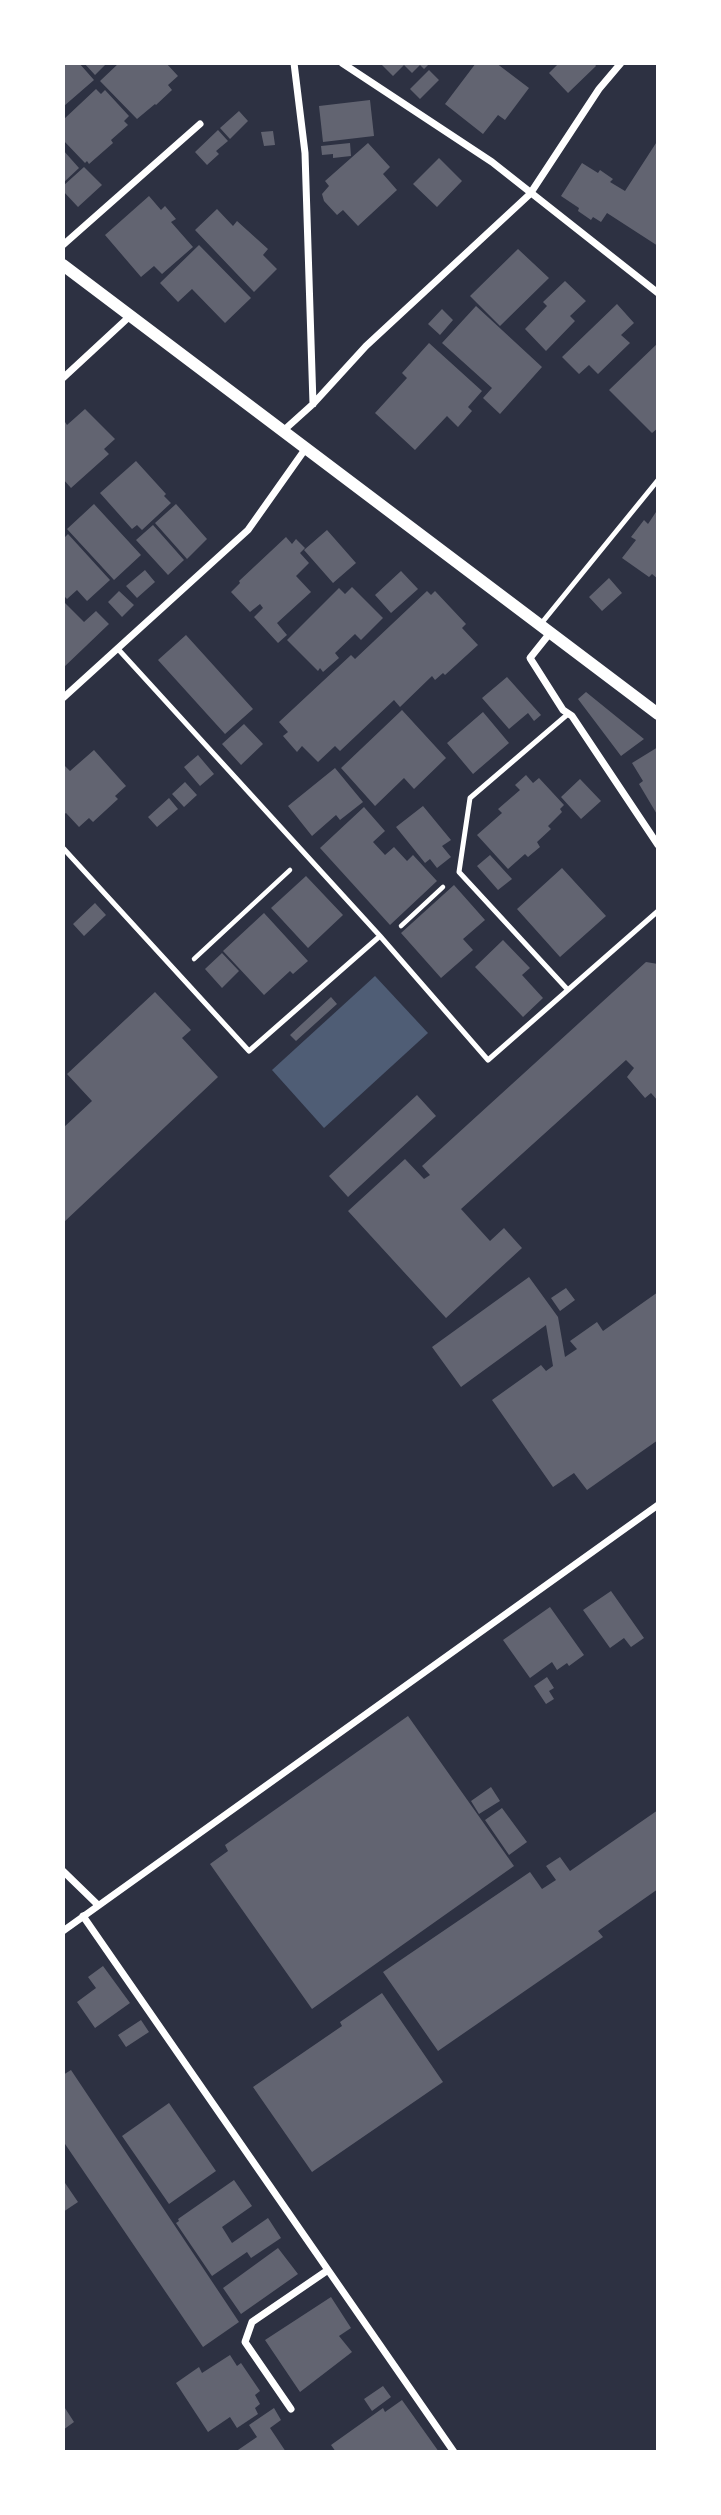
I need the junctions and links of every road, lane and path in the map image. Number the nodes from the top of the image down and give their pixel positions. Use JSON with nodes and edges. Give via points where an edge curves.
{"nodes":[{"id":1,"x":294,"y":63,"type":"edge"},
{"id":2,"x":342,"y":63,"type":"edge"},
{"id":3,"x":621,"y":63,"type":"edge"},
{"id":4,"x":200,"y":124,"type":"dead end"},
{"id":5,"x":530,"y":194,"type":"junction"},
{"id":6,"x":63,"y":245,"type":"edge"},
{"id":7,"x":63,"y":265,"type":"edge"},
{"id":8,"x":658,"y":293,"type":"edge"},
{"id":9,"x":130,"y":316,"type":"junction"},
{"id":10,"x":63,"y":379,"type":"edge"},
{"id":11,"x":313,"y":404,"type":"junction"},
{"id":12,"x":283,"y":431,"type":"junction"},
{"id":13,"x":306,"y":448,"type":"junction"},
{"id":14,"x":658,"y":480,"type":"edge"},
{"id":15,"x":545,"y":629,"type":"junction"},
{"id":16,"x":118,"y":649,"type":"junction"},
{"id":17,"x":63,"y":698,"type":"edge"},
{"id":18,"x":568,"y":714,"type":"junction"},
{"id":19,"x":658,"y":714,"type":"edge"},
{"id":20,"x":658,"y":845,"type":"edge"},
{"id":21,"x":63,"y":848,"type":"edge"},
{"id":22,"x":306,"y":855,"type":"junction"},
{"id":23,"x":459,"y":872,"type":"junction"},
{"id":24,"x":658,"y":911,"type":"edge"},
{"id":25,"x":380,"y":936,"type":"junction"},
{"id":26,"x":384,"y":941,"type":"junction"},
{"id":27,"x":178,"y":974,"type":"junction"},
{"id":28,"x":568,"y":990,"type":"junction"},
{"id":29,"x":658,"y":1505,"type":"edge"},
{"id":30,"x":63,"y":1871,"type":"edge"},
{"id":31,"x":98,"y":1905,"type":"junction"},
{"id":32,"x":83,"y":1916,"type":"junction"},
{"id":33,"x":63,"y":1931,"type":"edge"},
{"id":34,"x":328,"y":2270,"type":"junction"},
{"id":35,"x":291,"y":2410,"type":"dead end"},
{"id":36,"x":454,"y":2452,"type":"edge"}],
"edges":[{"from":1,"to":11,"type":"street","via":[[305,153]]},
{"from":2,"to":5,"type":"street","via":[[492,162]]},
{"from":3,"to":5,"type":"street"},
{"from":4,"to":6,"type":"street"},
{"from":5,"to":8,"type":"street"},
{"from":5,"to":11,"type":"street","via":[[366,346]]},
{"from":7,"to":9,"type":"street"},
{"from":9,"to":10,"type":"street"},
{"from":9,"to":12,"type":"street"},
{"from":11,"to":12,"type":"street"},
{"from":12,"to":13,"type":"street"},
{"from":13,"to":15,"type":"street"},
{"from":13,"to":16,"type":"street","via":[[248,530]]},
{"from":14,"to":15,"type":"lane"},
{"from":15,"to":18,"type":"street","via":[[530,659]]},
{"from":15,"to":19,"type":"street"},
{"from":16,"to":17,"type":"street"},
{"from":16,"to":22,"type":"lane"},
{"from":18,"to":20,"type":"street"},
{"from":18,"to":23,"type":"lane","via":[[470,798]]},
{"from":21,"to":27,"type":"lane"},
{"from":22,"to":25,"type":"lane"},
{"from":22,"to":27,"type":"path"},
{"from":23,"to":26,"type":"path"},
{"from":23,"to":28,"type":"lane"},
{"from":24,"to":28,"type":"lane"},
{"from":25,"to":26,"type":"lane"},
{"from":25,"to":27,"type":"lane","via":[[248,1051]]},
{"from":26,"to":28,"type":"lane","via":[[488,1060]]},
{"from":29,"to":31,"type":"street"},
{"from":30,"to":31,"type":"street"},
{"from":31,"to":32,"type":"street"},
{"from":32,"to":33,"type":"street"},
{"from":32,"to":34,"type":"street"},
{"from":34,"to":35,"type":"street","via":[[252,2322],[245,2342]]},
{"from":34,"to":36,"type":"street"}]}
